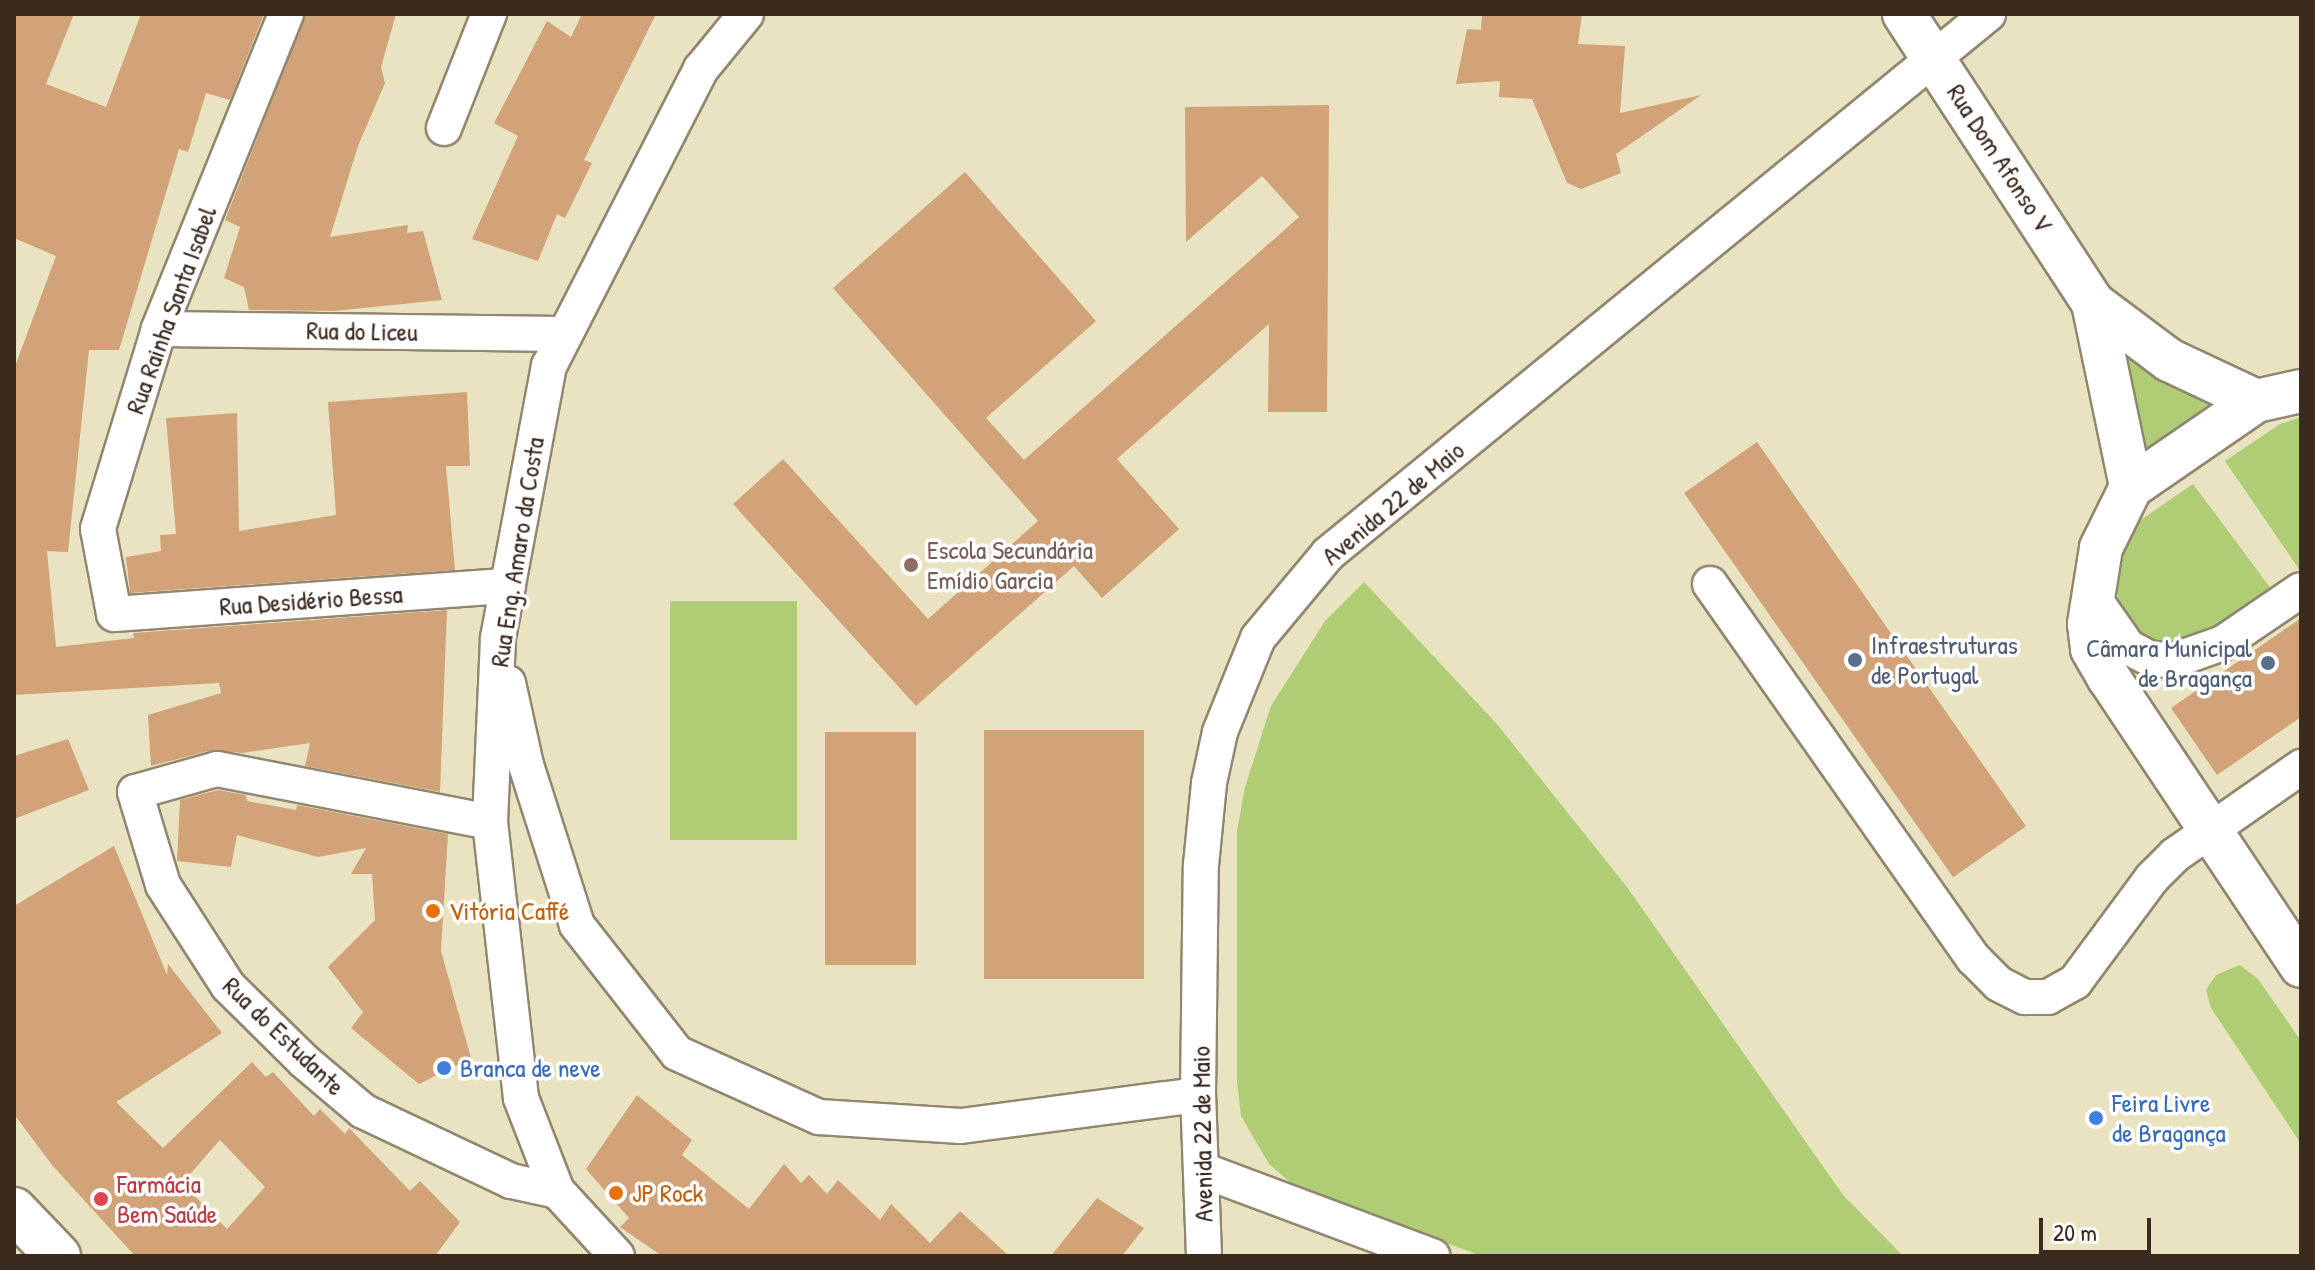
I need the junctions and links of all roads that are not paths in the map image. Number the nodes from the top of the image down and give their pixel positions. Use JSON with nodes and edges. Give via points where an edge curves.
{"nodes":[{"id":1,"x":286,"y":14,"type":"edge"},
{"id":2,"x":489,"y":14,"type":"edge"},
{"id":3,"x":746,"y":14,"type":"edge"},
{"id":4,"x":1904,"y":14,"type":"edge"},
{"id":5,"x":1988,"y":14,"type":"edge"},
{"id":6,"x":1935,"y":57,"type":"junction"},
{"id":7,"x":444,"y":128,"type":"dead end"},
{"id":8,"x":2093,"y":303,"type":"junction"},
{"id":9,"x":159,"y":329,"type":"junction"},
{"id":10,"x":565,"y":334,"type":"junction"},
{"id":11,"x":2301,"y":391,"type":"edge"},
{"id":12,"x":2256,"y":401,"type":"junction"},
{"id":13,"x":2131,"y":487,"type":"junction"},
{"id":14,"x":1710,"y":584,"type":"dead end"},
{"id":15,"x":508,"y":586,"type":"junction"},
{"id":16,"x":2301,"y":590,"type":"edge"},
{"id":17,"x":2091,"y":594,"type":"junction"},
{"id":18,"x":114,"y":614,"type":"joint"},
{"id":19,"x":498,"y":638,"type":"junction"},
{"id":20,"x":2301,"y":767,"type":"edge"},
{"id":21,"x":490,"y":822,"type":"junction"},
{"id":22,"x":2208,"y":831,"type":"junction"},
{"id":23,"x":2301,"y":966,"type":"edge"},
{"id":24,"x":1198,"y":1095,"type":"junction"},
{"id":25,"x":1202,"y":1170,"type":"junction"},
{"id":26,"x":557,"y":1191,"type":"junction"},
{"id":27,"x":14,"y":1210,"type":"edge"},
{"id":28,"x":14,"y":1252,"type":"edge"},
{"id":29,"x":18,"y":1256,"type":"edge"},
{"id":30,"x":58,"y":1256,"type":"edge"},
{"id":31,"x":617,"y":1256,"type":"edge"},
{"id":32,"x":1204,"y":1256,"type":"edge"},
{"id":33,"x":1432,"y":1256,"type":"edge"}],
"edges":[{"from":1,"to":9,"type":"street","name":"Rua Rainha Santa Isabel"},
{"from":2,"to":7,"type":"street"},
{"from":3,"to":10,"type":"street","name":"Rua Eng. Amaro da Costa","via":[[701,69]]},
{"from":4,"to":6,"type":"street","name":"Rua Dom Afonso V"},
{"from":5,"to":6,"type":"street","name":"Avenida 22 de Maio"},
{"from":6,"to":8,"type":"street","name":"Rua Dom Afonso V"},
{"from":6,"to":24,"type":"street","name":"Avenida 22 de Maio","via":[[1328,554],[1258,638],[1237,682],[1209,783],[1201,865]]},
{"from":8,"to":12,"type":"street","name":"Rua Dom Afonso V","via":[[2169,360]]},
{"from":8,"to":13,"type":"street","name":"Rua Dom Afonso V"},
{"from":9,"to":10,"type":"street","name":"Rua do Liceu"},
{"from":9,"to":18,"type":"street","name":"Rua Rainha Santa Isabel","via":[[98,529]]},
{"from":10,"to":15,"type":"street","name":"Rua Eng. Amaro da Costa","via":[[549,366]]},
{"from":11,"to":12,"type":"street"},
{"from":12,"to":13,"type":"street"},
{"from":13,"to":17,"type":"street","via":[[2101,548]]},
{"from":14,"to":22,"type":"street","via":[[1973,958],[2012,992],[2048,997],[2075,982],[2152,878]]},
{"from":15,"to":18,"type":"street","name":"Rua Desidério Bessa"},
{"from":15,"to":19,"type":"street","name":"Rua Eng. Amaro da Costa"},
{"from":16,"to":17,"type":"street","via":[[2223,643],[2172,661],[2149,658],[2128,647]]},
{"from":17,"to":22,"type":"street","via":[[2092,649]]},
{"from":19,"to":21,"type":"street","name":"Rua Eng. Amaro da Costa"},
{"from":19,"to":24,"type":"street","via":[[526,765],[577,925],[677,1053],[819,1117],[961,1126]]},
{"from":20,"to":22,"type":"street"},
{"from":21,"to":26,"type":"street","name":"Rua Eng. Amaro da Costa","via":[[521,1098]]},
{"from":21,"to":26,"type":"street","name":"Rua do Estudante","via":[[217,769],[135,792],[163,885],[228,986],[304,1061],[363,1111],[511,1181]]},
{"from":22,"to":23,"type":"street"},
{"from":24,"to":25,"type":"street","name":"Avenida 22 de Maio"},
{"from":25,"to":32,"type":"street","name":"Avenida 22 de Maio"},
{"from":25,"to":33,"type":"street"},
{"from":26,"to":31,"type":"street","name":"Rua Eng. Amaro da Costa"},
{"from":27,"to":30,"type":"main road"},
{"from":28,"to":29,"type":"main road"}]}
